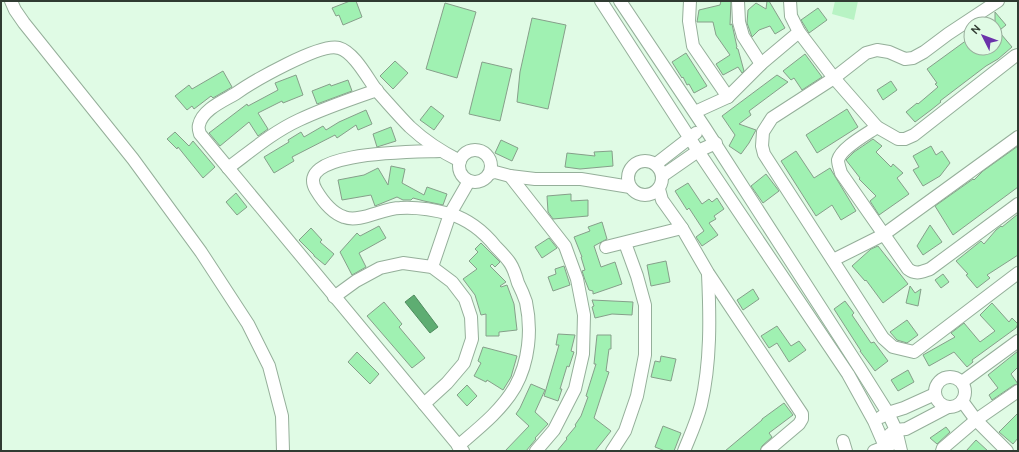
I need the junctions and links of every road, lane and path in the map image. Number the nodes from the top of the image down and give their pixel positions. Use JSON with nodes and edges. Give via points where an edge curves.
{"nodes":[{"id":1,"x":11,"y":1,"type":"edge"},
{"id":2,"x":602,"y":1,"type":"edge"},
{"id":3,"x":620,"y":1,"type":"edge"},
{"id":4,"x":690,"y":1,"type":"edge"},
{"id":5,"x":738,"y":1,"type":"edge"},
{"id":6,"x":790,"y":1,"type":"edge"},
{"id":7,"x":998,"y":1,"type":"edge"},
{"id":8,"x":799,"y":32,"type":"junction"},
{"id":9,"x":1018,"y":55,"type":"edge"},
{"id":10,"x":761,"y":64,"type":"junction"},
{"id":11,"x":834,"y":78,"type":"junction"},
{"id":12,"x":377,"y":90,"type":"junction"},
{"id":13,"x":728,"y":97,"type":"junction"},
{"id":14,"x":695,"y":112,"type":"junction"},
{"id":15,"x":877,"y":127,"type":"junction"},
{"id":16,"x":706,"y":128,"type":"junction"},
{"id":17,"x":690,"y":137,"type":"junction"},
{"id":18,"x":1018,"y":137,"type":"edge"},
{"id":19,"x":716,"y":143,"type":"junction"},
{"id":20,"x":440,"y":151,"type":"junction"},
{"id":21,"x":698,"y":151,"type":"junction"},
{"id":22,"x":460,"y":161,"type":"junction"},
{"id":23,"x":656,"y":164,"type":"junction"},
{"id":24,"x":228,"y":168,"type":"junction"},
{"id":25,"x":490,"y":172,"type":"junction"},
{"id":26,"x":510,"y":176,"type":"junction"},
{"id":27,"x":662,"y":176,"type":"junction"},
{"id":28,"x":469,"y":181,"type":"junction"},
{"id":29,"x":630,"y":187,"type":"junction"},
{"id":30,"x":659,"y":189,"type":"junction"},
{"id":31,"x":1018,"y":204,"type":"edge"},
{"id":32,"x":450,"y":214,"type":"junction"},
{"id":33,"x":682,"y":228,"type":"junction"},
{"id":34,"x":884,"y":235,"type":"junction"},
{"id":35,"x":625,"y":243,"type":"junction"},
{"id":36,"x":606,"y":247,"type":"dead end"},
{"id":37,"x":832,"y":260,"type":"junction"},
{"id":38,"x":432,"y":267,"type":"junction"},
{"id":39,"x":708,"y":273,"type":"junction"},
{"id":40,"x":1018,"y":273,"type":"edge"},
{"id":41,"x":334,"y":297,"type":"junction"},
{"id":42,"x":1018,"y":341,"type":"edge"},
{"id":43,"x":962,"y":382,"type":"junction"},
{"id":44,"x":935,"y":394,"type":"junction"},
{"id":45,"x":1017,"y":395,"type":"edge"},
{"id":46,"x":962,"y":401,"type":"junction"},
{"id":47,"x":424,"y":404,"type":"junction"},
{"id":48,"x":948,"y":407,"type":"junction"},
{"id":49,"x":888,"y":413,"type":"junction"},
{"id":50,"x":976,"y":420,"type":"junction"},
{"id":51,"x":874,"y":421,"type":"junction"},
{"id":52,"x":899,"y":441,"type":"edge"},
{"id":53,"x":881,"y":446,"type":"edge"},
{"id":54,"x":460,"y":448,"type":"edge"},
{"id":55,"x":283,"y":451,"type":"edge"},
{"id":56,"x":536,"y":451,"type":"edge"},
{"id":57,"x":612,"y":451,"type":"edge"},
{"id":58,"x":684,"y":451,"type":"edge"},
{"id":59,"x":767,"y":451,"type":"edge"},
{"id":60,"x":942,"y":451,"type":"edge"},
{"id":61,"x":1007,"y":451,"type":"edge"}],
"edges":[{"from":1,"to":55,"type":"street","via":[[24,23],[133,159],[192,240],[248,324],[269,366],[282,416]]},
{"from":2,"to":17,"type":"street"},
{"from":3,"to":14,"type":"street"},
{"from":4,"to":13,"type":"street","via":[[689,22],[693,46]]},
{"from":5,"to":10,"type":"street","via":[[743,36]]},
{"from":6,"to":8,"type":"street","via":[[791,16]]},
{"from":7,"to":11,"type":"street","via":[[913,58],[905,59],[877,50],[866,53]]},
{"from":8,"to":10,"type":"street"},
{"from":8,"to":11,"type":"street"},
{"from":9,"to":15,"type":"street","via":[[914,135],[898,139]]},
{"from":10,"to":13,"type":"street"},
{"from":11,"to":15,"type":"street"},
{"from":11,"to":37,"type":"street","via":[[772,118],[763,132],[762,146],[764,154]]},
{"from":12,"to":20,"type":"street","via":[[410,128]]},
{"from":12,"to":24,"type":"street","via":[[298,120],[260,143]]},
{"from":12,"to":24,"type":"street","via":[[346,51],[339,48],[328,47],[283,66],[251,83],[202,118],[198,126],[200,134]]},
{"from":13,"to":14,"type":"street"},
{"from":14,"to":16,"type":"street"},
{"from":15,"to":34,"type":"street","via":[[843,150],[838,165]]},
{"from":16,"to":17,"type":"street"},
{"from":16,"to":19,"type":"street"},
{"from":17,"to":21,"type":"street"},
{"from":17,"to":23,"type":"street"},
{"from":18,"to":34,"type":"street"},
{"from":19,"to":21,"type":"street"},
{"from":19,"to":49,"type":"street"},
{"from":20,"to":22,"type":"street"},
{"from":20,"to":32,"type":"street","via":[[352,156],[329,163],[317,170],[312,183],[323,201],[344,217],[356,218],[399,208],[427,209]]},
{"from":21,"to":27,"type":"street"},
{"from":21,"to":51,"type":"street","via":[[848,374]]},
{"from":22,"to":25,"type":"street","via":[[469,152],[481,152],[490,160]]},
{"from":22,"to":28,"type":"street","via":[[461,173]]},
{"from":23,"to":27,"type":"street"},
{"from":23,"to":29,"type":"street","via":[[645,161],[634,165],[628,175]]},
{"from":24,"to":41,"type":"street"},
{"from":25,"to":26,"type":"street"},
{"from":25,"to":28,"type":"street","via":[[487,178],[481,181]]},
{"from":26,"to":29,"type":"street","via":[[581,179]]},
{"from":26,"to":56,"type":"street","via":[[565,246],[577,279],[584,315],[583,354],[575,389],[554,430]]},
{"from":27,"to":30,"type":"street"},
{"from":28,"to":32,"type":"street"},
{"from":29,"to":30,"type":"street","via":[[644,196]]},
{"from":30,"to":33,"type":"street","via":[[662,200]]},
{"from":31,"to":34,"type":"street","via":[[930,269],[919,273],[908,269]]},
{"from":32,"to":38,"type":"street"},
{"from":32,"to":54,"type":"street","via":[[468,221],[488,237],[511,264],[526,301],[529,329],[525,362],[515,387],[505,403]]},
{"from":33,"to":35,"type":"street"},
{"from":33,"to":39,"type":"street"},
{"from":34,"to":37,"type":"street"},
{"from":35,"to":36,"type":"street"},
{"from":35,"to":57,"type":"street","via":[[645,305],[645,355],[637,396],[625,431]]},
{"from":37,"to":40,"type":"street","via":[[883,338],[893,347],[914,352]]},
{"from":38,"to":41,"type":"street","via":[[403,263],[380,268]]},
{"from":38,"to":47,"type":"street","via":[[452,282],[465,299],[471,317],[472,339],[464,363]]},
{"from":39,"to":58,"type":"street","via":[[710,316],[707,370],[701,405]]},
{"from":39,"to":59,"type":"street","via":[[802,414],[799,424]]},
{"from":41,"to":47,"type":"street"},
{"from":42,"to":43,"type":"street"},
{"from":43,"to":44,"type":"street","via":[[953,377],[943,378],[936,385]]},
{"from":43,"to":46,"type":"street","via":[[965,392]]},
{"from":44,"to":48,"type":"street","via":[[939,403]]},
{"from":44,"to":49,"type":"street"},
{"from":45,"to":50,"type":"street"},
{"from":46,"to":48,"type":"street","via":[[958,405]]},
{"from":46,"to":50,"type":"street"},
{"from":47,"to":54,"type":"street"},
{"from":48,"to":52,"type":"street","via":[[906,428]]},
{"from":49,"to":51,"type":"street"},
{"from":49,"to":52,"type":"street"},
{"from":50,"to":60,"type":"street"},
{"from":50,"to":61,"type":"street"},
{"from":51,"to":53,"type":"street"},
{"from":52,"to":53,"type":"street"}]}
